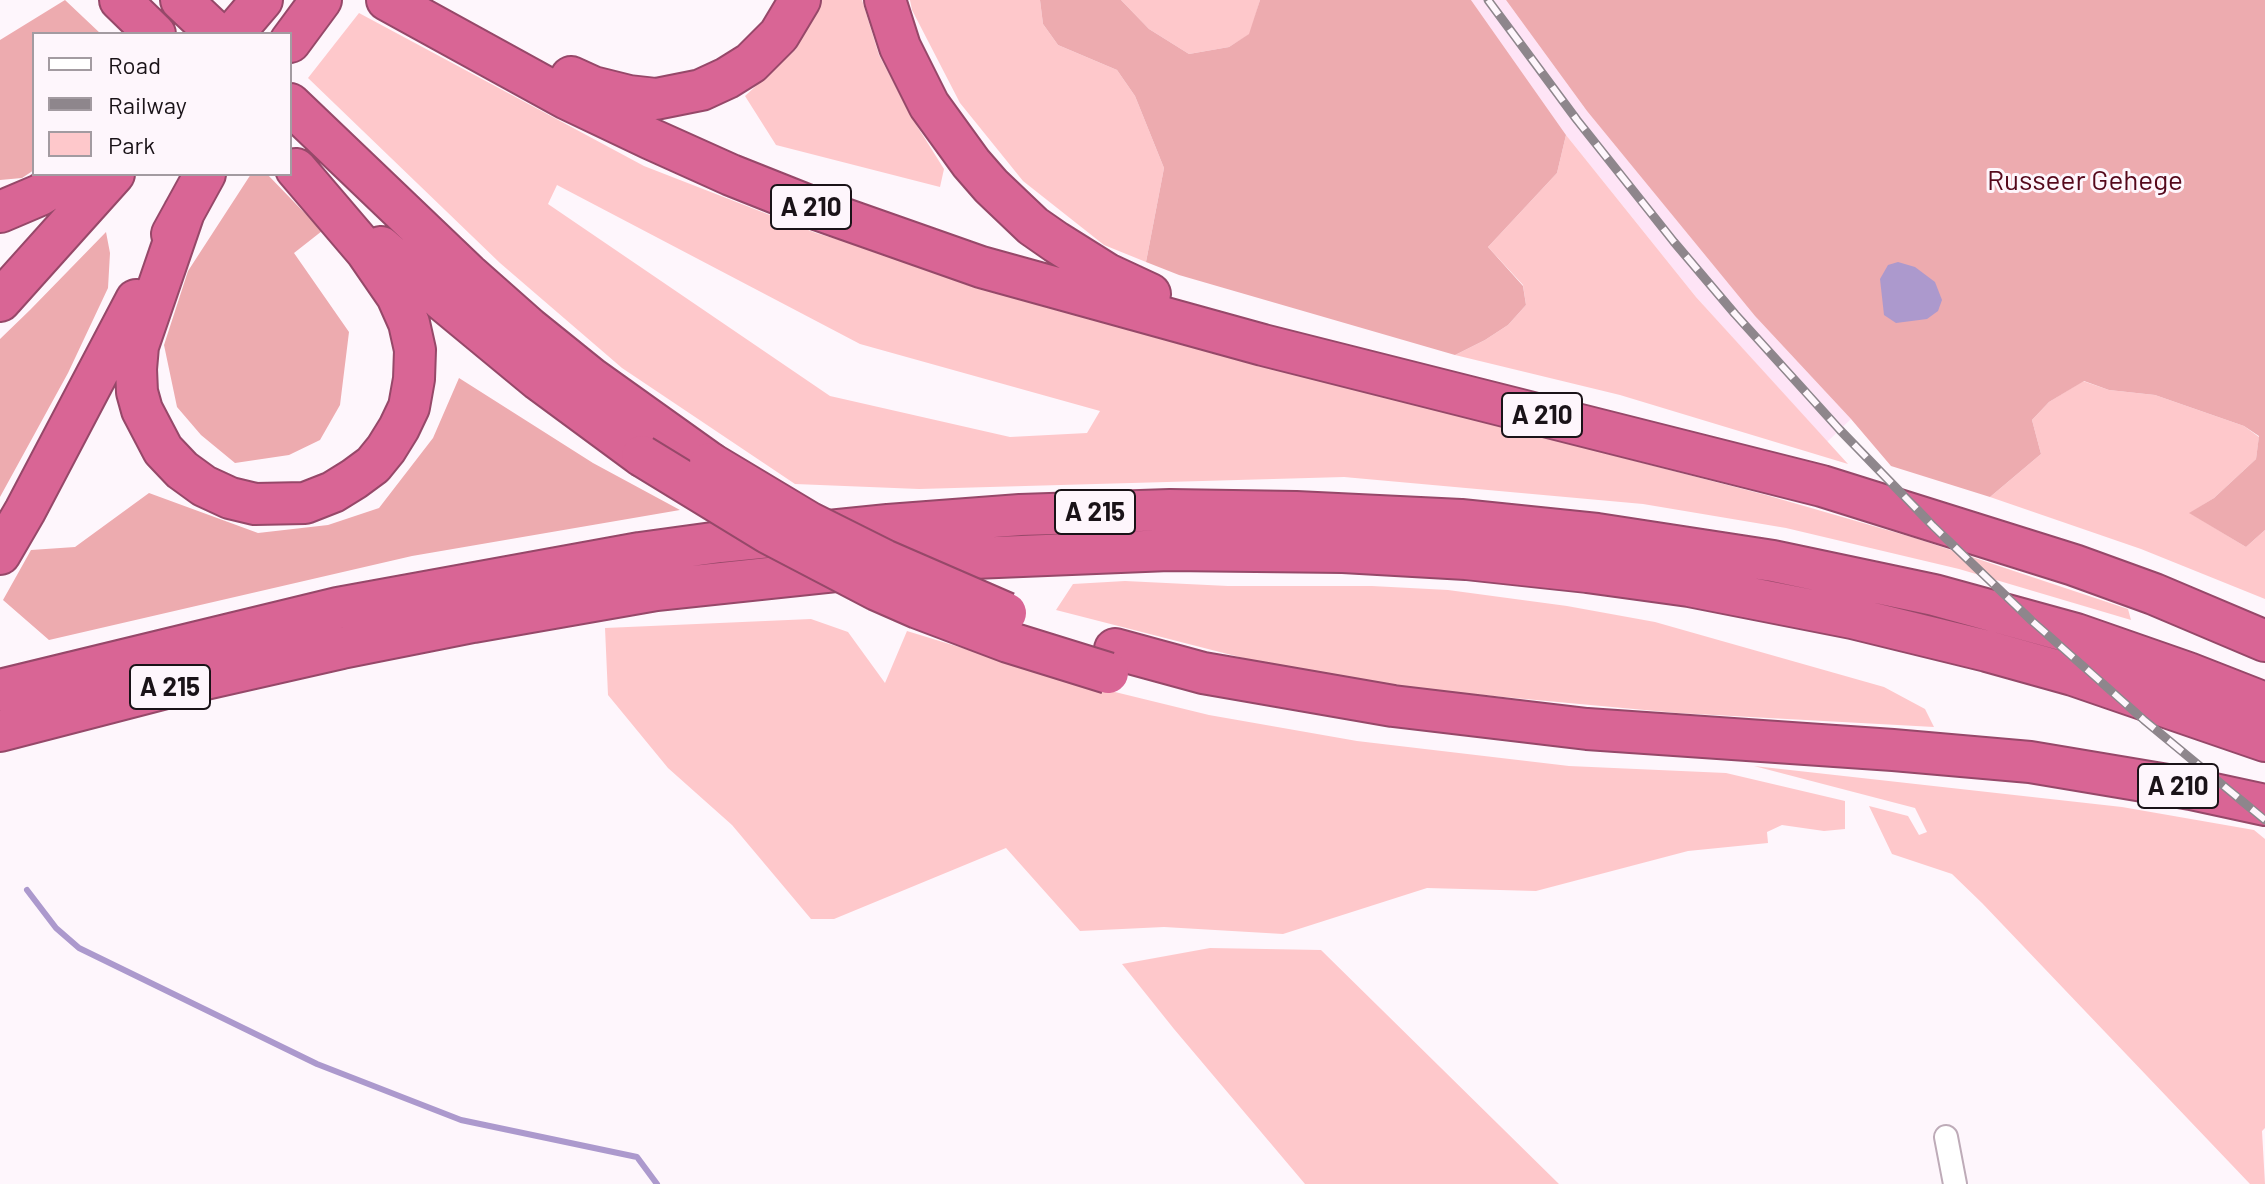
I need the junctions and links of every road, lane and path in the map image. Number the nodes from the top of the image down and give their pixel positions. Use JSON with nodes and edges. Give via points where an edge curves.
{"nodes":[{"id":1,"x":120,"y":0,"type":"edge"},
{"id":2,"x":181,"y":0,"type":"edge"},
{"id":3,"x":262,"y":0,"type":"edge"},
{"id":4,"x":321,"y":0,"type":"edge"},
{"id":5,"x":390,"y":0,"type":"edge"},
{"id":6,"x":800,"y":0,"type":"edge"},
{"id":7,"x":885,"y":0,"type":"edge"},
{"id":8,"x":153,"y":32,"type":"edge"},
{"id":9,"x":215,"y":32,"type":"edge"},
{"id":10,"x":235,"y":32,"type":"edge"},
{"id":11,"x":292,"y":39,"type":"edge"},
{"id":12,"x":292,"y":106,"type":"edge"},
{"id":13,"x":293,"y":166,"type":"edge"},
{"id":14,"x":71,"y":176,"type":"edge"},
{"id":15,"x":112,"y":176,"type":"edge"},
{"id":16,"x":204,"y":176,"type":"edge"},
{"id":17,"x":0,"y":212,"type":"edge"},
{"id":18,"x":184,"y":212,"type":"junction"},
{"id":19,"x":0,"y":301,"type":"edge"},
{"id":20,"x":1263,"y":345,"type":"junction"},
{"id":21,"x":0,"y":554,"type":"edge"},
{"id":22,"x":2265,"y":641,"type":"edge"},
{"id":23,"x":1112,"y":661,"type":"junction"},
{"id":24,"x":0,"y":690,"type":"edge"},
{"id":25,"x":2265,"y":703,"type":"edge"},
{"id":26,"x":0,"y":731,"type":"edge"},
{"id":27,"x":2265,"y":741,"type":"edge"},
{"id":28,"x":2265,"y":805,"type":"edge"},
{"id":29,"x":1946,"y":1137,"type":"dead end"},
{"id":30,"x":1955,"y":1184,"type":"edge"}],
"edges":[{"from":1,"to":8,"type":"highway"},
{"from":2,"to":9,"type":"highway"},
{"from":3,"to":10,"type":"highway"},
{"from":4,"to":11,"type":"highway"},
{"from":5,"to":6,"type":"highway","via":[[593,87],[656,99],[701,90],[751,63],[779,35]]},
{"from":5,"to":20,"type":"highway","number":"A 210","via":[[567,99],[819,210],[981,267]]},
{"from":7,"to":20,"type":"highway","via":[[900,47],[929,105],[1008,204],[1107,274]]},
{"from":12,"to":23,"type":"highway","bridge":true,"via":[[529,328],[710,463],[884,560]]},
{"from":13,"to":18,"type":"highway","via":[[397,296],[415,350],[409,407],[399,428],[373,465],[333,492],[305,503],[255,504],[230,498],[204,486],[163,450],[137,392],[138,346]]},
{"from":13,"to":23,"type":"highway","bridge":true,"via":[[539,380],[642,456],[768,533],[877,590],[1008,642]]},
{"from":14,"to":17,"type":"highway"},
{"from":15,"to":19,"type":"highway"},
{"from":16,"to":18,"type":"highway"},
{"from":18,"to":21,"type":"highway"},
{"from":20,"to":22,"type":"highway","number":"A 210","via":[[1822,486],[2074,565]]},
{"from":23,"to":28,"type":"highway","number":"A 210","via":[[1148,683],[1298,712],[1393,706],[1587,729],[2030,762]]},
{"from":24,"to":25,"type":"highway","number":"A 215","via":[[338,608],[640,553],[888,525],[1170,510],[1461,520],[1719,551],[1975,606],[2076,634]]},
{"from":26,"to":27,"type":"highway","number":"A 215","via":[[342,648],[656,590],[949,559],[1184,550],[1466,559],[1747,597],[1987,651]]},
{"from":29,"to":30,"type":"street"}]}
